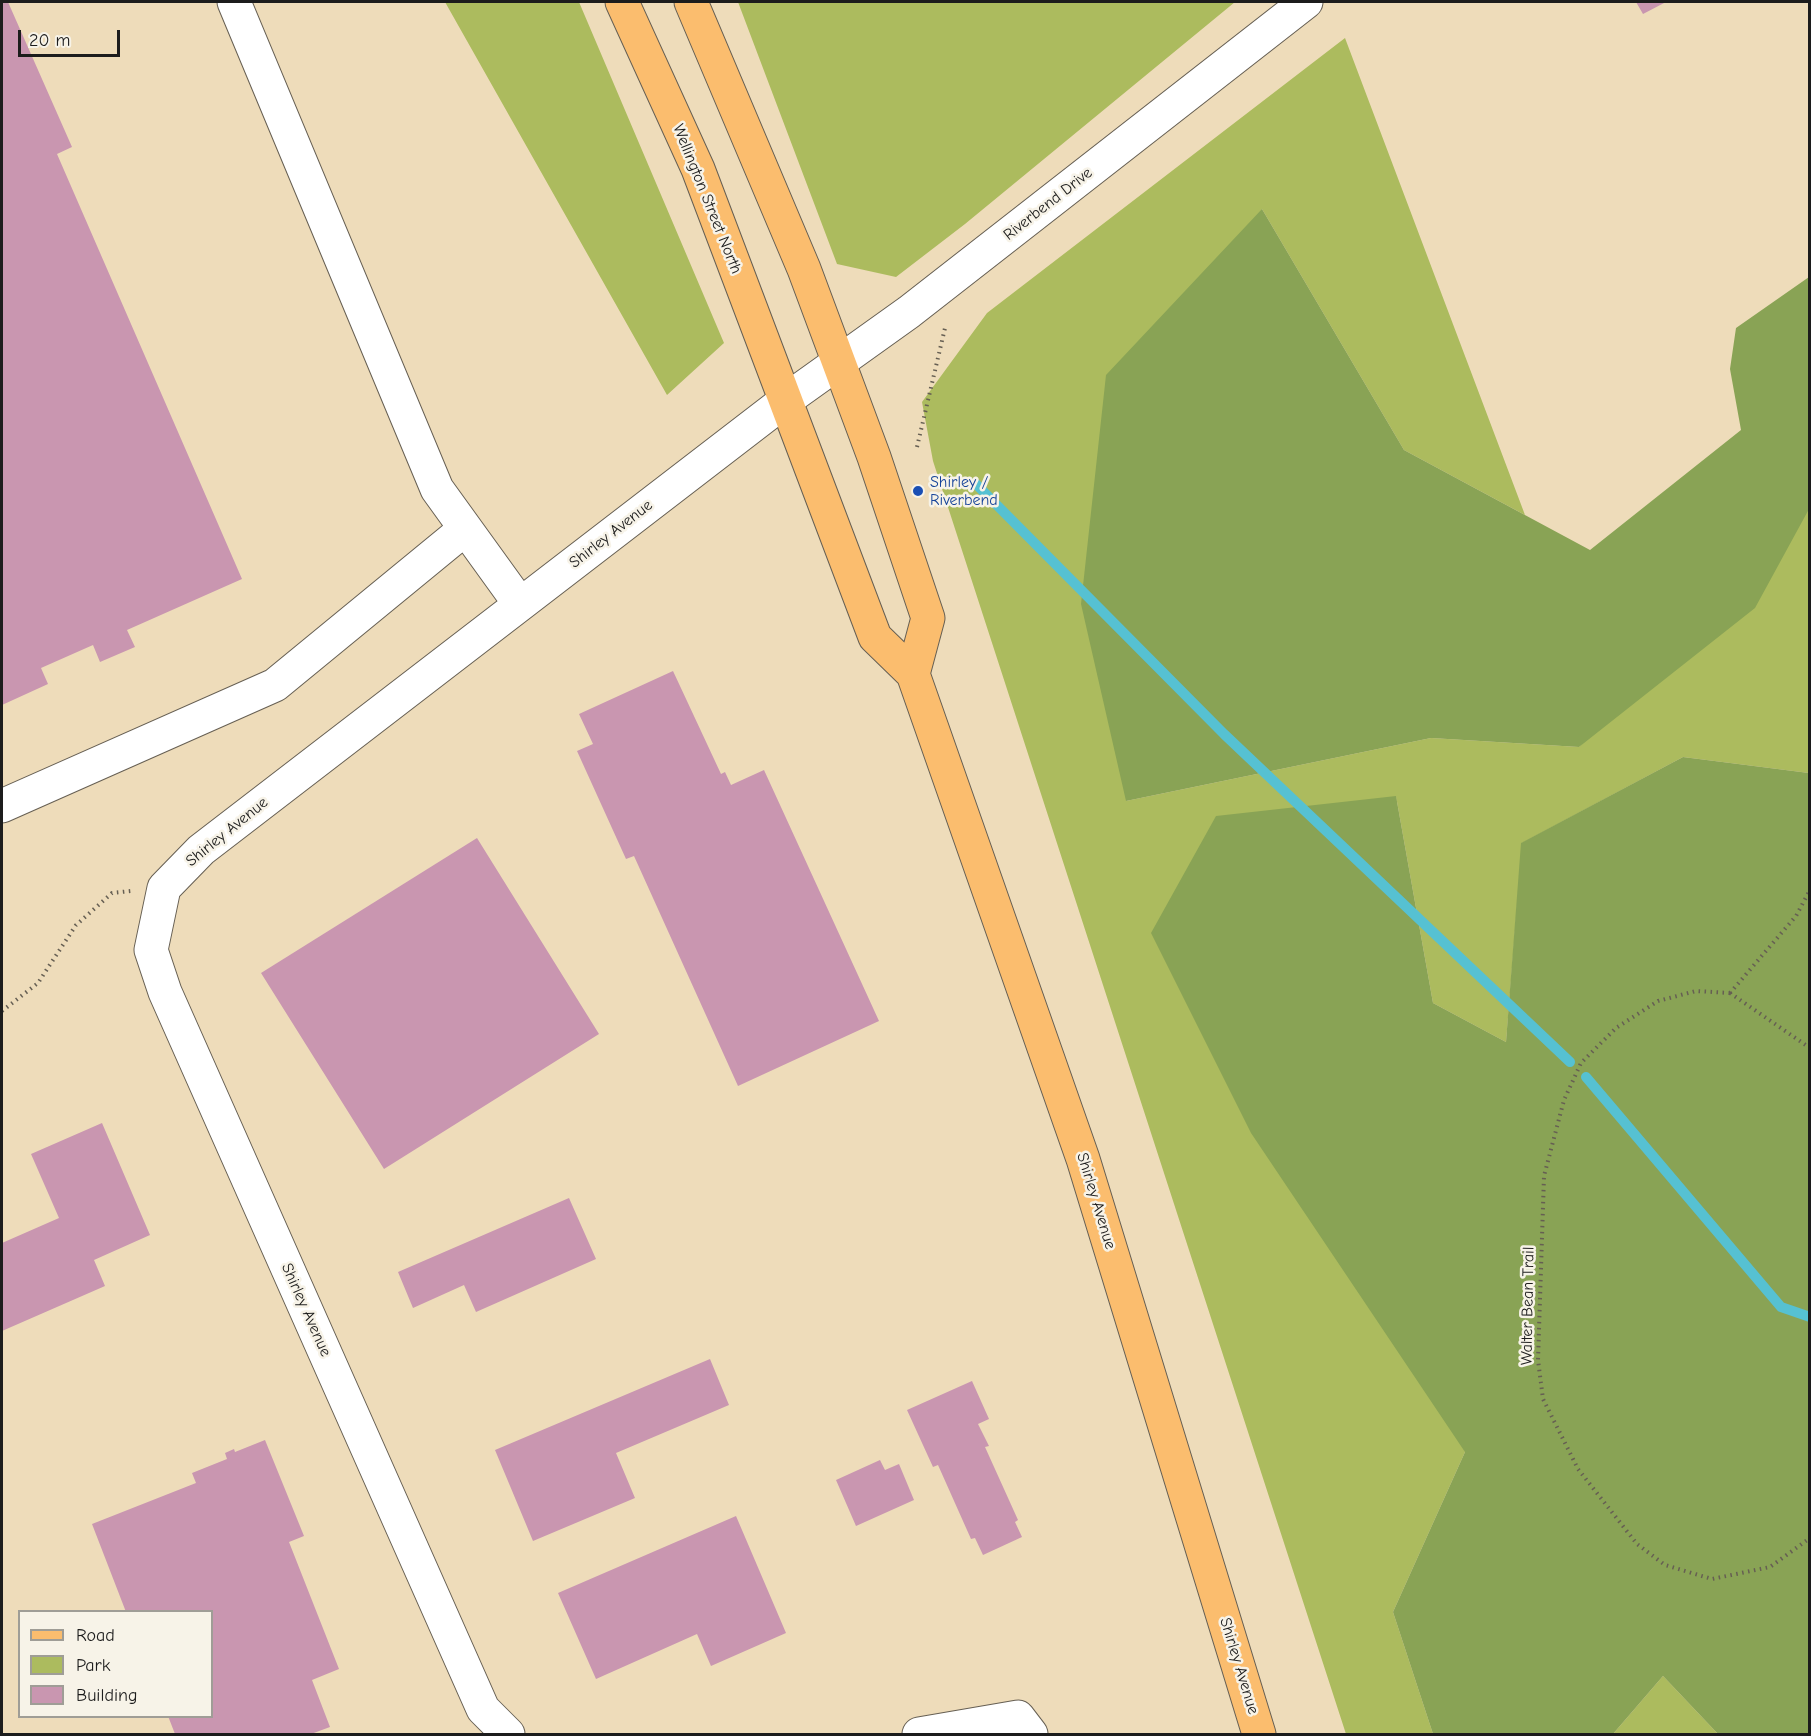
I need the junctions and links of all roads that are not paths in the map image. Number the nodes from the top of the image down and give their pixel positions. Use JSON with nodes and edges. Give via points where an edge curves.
{"nodes":[{"id":1,"x":234,"y":2,"type":"edge"},
{"id":2,"x":622,"y":2,"type":"edge"},
{"id":3,"x":691,"y":2,"type":"edge"},
{"id":4,"x":1306,"y":2,"type":"edge"},
{"id":5,"x":839,"y":363,"type":"junction"},
{"id":6,"x":786,"y":400,"type":"junction"},
{"id":7,"x":465,"y":529,"type":"junction"},
{"id":8,"x":520,"y":604,"type":"junction"},
{"id":9,"x":913,"y":674,"type":"junction"},
{"id":10,"x":2,"y":806,"type":"edge"},
{"id":11,"x":1024,"y":1726,"type":"edge"},
{"id":12,"x":508,"y":1734,"type":"edge"},
{"id":13,"x":919,"y":1734,"type":"edge"},
{"id":14,"x":1259,"y":1734,"type":"edge"}],
"edges":[{"from":1,"to":7,"type":"street","via":[[436,489]]},
{"from":2,"to":6,"type":"main road","name":"Wellington Street North","via":[[698,169]]},
{"from":3,"to":5,"type":"main road","via":[[804,268]]},
{"from":4,"to":5,"type":"street","name":"Riverbend Drive"},
{"from":5,"to":6,"type":"street","name":"Riverbend Drive"},
{"from":5,"to":9,"type":"main road","via":[[928,618]]},
{"from":6,"to":8,"type":"street","name":"Shirley Avenue"},
{"from":6,"to":9,"type":"main road","name":"Shirley Avenue","via":[[875,637]]},
{"from":7,"to":8,"type":"street"},
{"from":7,"to":10,"type":"street","via":[[275,685]]},
{"from":8,"to":12,"type":"street","name":"Shirley Avenue","via":[[201,850],[164,888],[152,950],[165,992],[483,1709]]},
{"from":9,"to":14,"type":"main road","name":"Shirley Avenue","via":[[1083,1159]]},
{"from":11,"to":13,"type":"street"}]}
